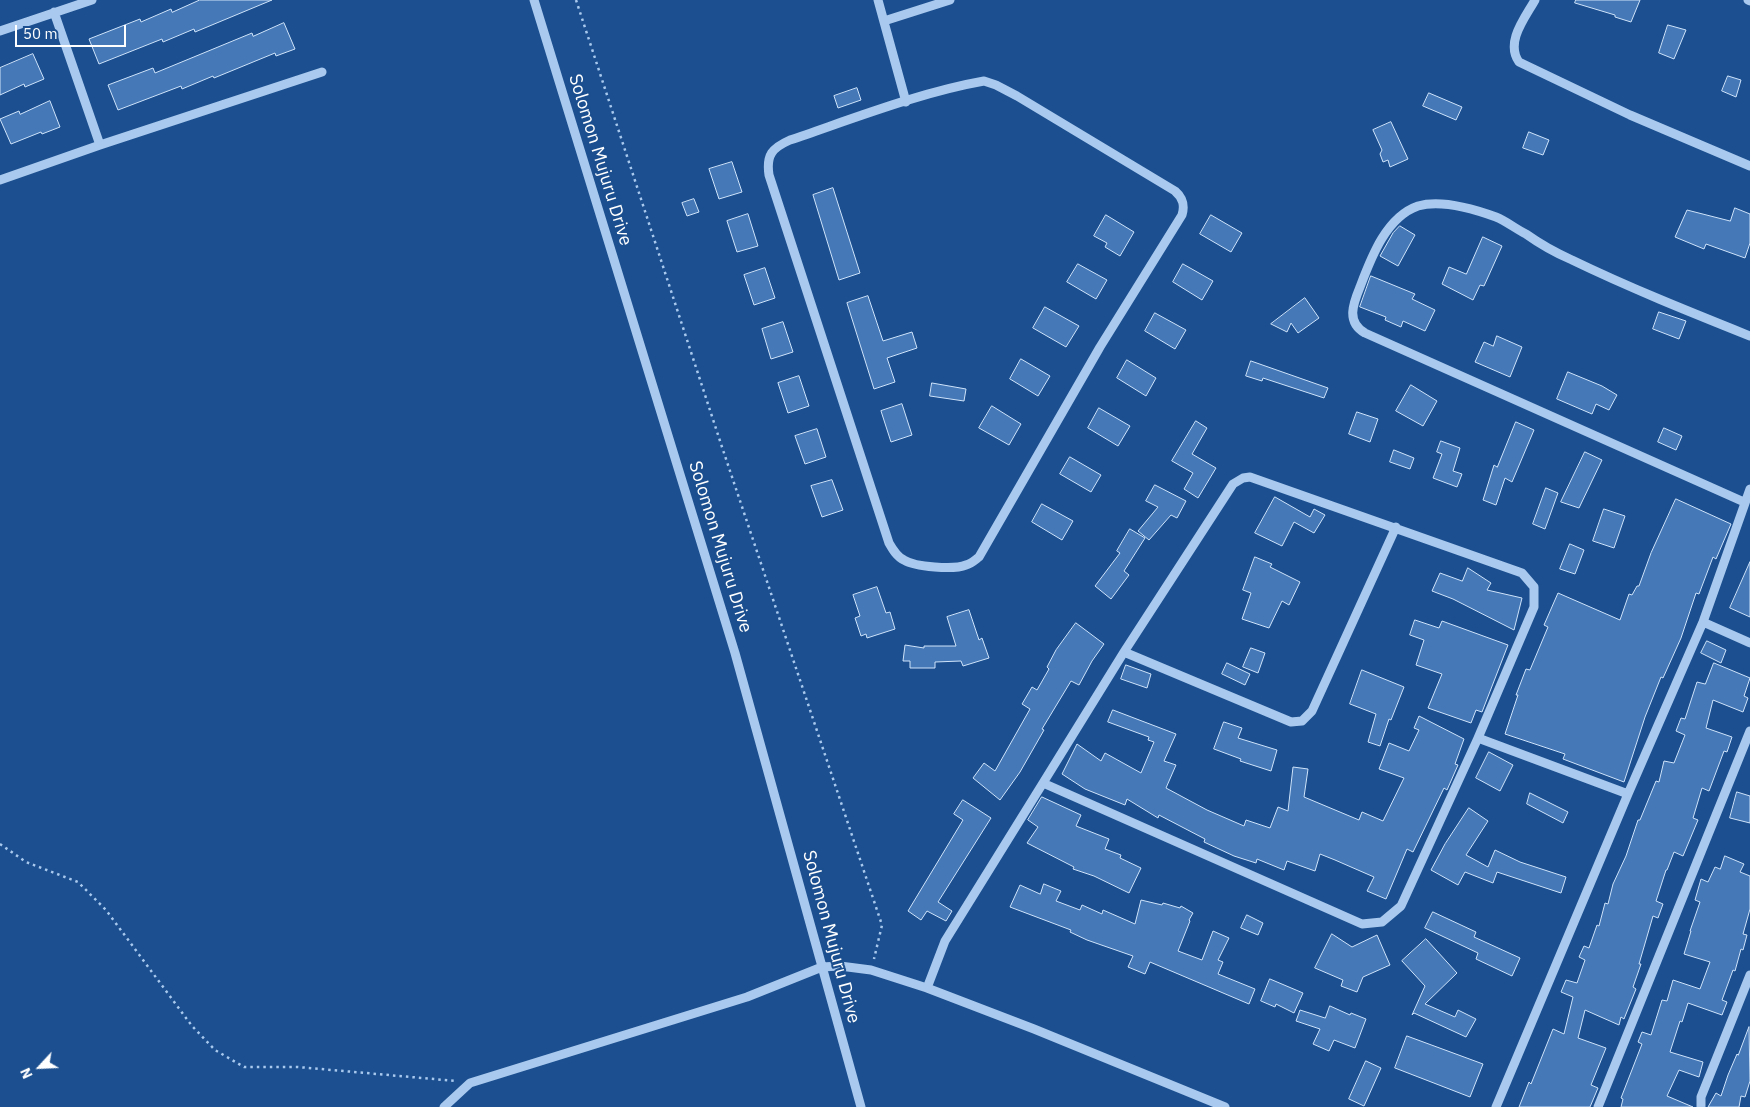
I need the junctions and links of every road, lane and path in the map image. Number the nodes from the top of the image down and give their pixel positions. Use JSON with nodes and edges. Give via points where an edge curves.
{"nodes":[{"id":1,"x":92,"y":0,"type":"edge"},
{"id":2,"x":534,"y":0,"type":"edge"},
{"id":3,"x":576,"y":0,"type":"edge"},
{"id":4,"x":878,"y":0,"type":"edge"},
{"id":5,"x":950,"y":0,"type":"edge"},
{"id":6,"x":1535,"y":0,"type":"edge"},
{"id":7,"x":54,"y":12,"type":"junction"},
{"id":8,"x":884,"y":21,"type":"junction"},
{"id":9,"x":0,"y":31,"type":"edge"},
{"id":10,"x":322,"y":72,"type":"dead end"},
{"id":11,"x":906,"y":102,"type":"junction"},
{"id":12,"x":100,"y":145,"type":"junction"},
{"id":13,"x":1750,"y":166,"type":"edge"},
{"id":14,"x":0,"y":180,"type":"edge"},
{"id":15,"x":1750,"y":336,"type":"edge"},
{"id":16,"x":1750,"y":489,"type":"edge"},
{"id":17,"x":1744,"y":502,"type":"junction"},
{"id":18,"x":1396,"y":527,"type":"junction"},
{"id":19,"x":1703,"y":622,"type":"junction"},
{"id":20,"x":1750,"y":643,"type":"edge"},
{"id":21,"x":1124,"y":652,"type":"junction"},
{"id":22,"x":1750,"y":731,"type":"edge"},
{"id":23,"x":1478,"y":738,"type":"junction"},
{"id":24,"x":1043,"y":783,"type":"junction"},
{"id":25,"x":1628,"y":794,"type":"junction"},
{"id":26,"x":0,"y":844,"type":"edge"},
{"id":27,"x":822,"y":967,"type":"junction"},
{"id":28,"x":871,"y":970,"type":"junction"},
{"id":29,"x":1750,"y":975,"type":"edge"},
{"id":30,"x":927,"y":988,"type":"junction"},
{"id":31,"x":470,"y":1083,"type":"junction"},
{"id":32,"x":444,"y":1107,"type":"edge"},
{"id":33,"x":861,"y":1107,"type":"edge"},
{"id":34,"x":1225,"y":1107,"type":"edge"},
{"id":35,"x":1496,"y":1107,"type":"edge"},
{"id":36,"x":1598,"y":1107,"type":"edge"},
{"id":37,"x":1701,"y":1107,"type":"edge"}],
"edges":[{"from":1,"to":7,"type":"street"},
{"from":2,"to":27,"type":"street","name":"Solomon Mujuru Drive","via":[[735,653]]},
{"from":3,"to":28,"type":"path","via":[[882,925]]},
{"from":4,"to":8,"type":"street"},
{"from":5,"to":8,"type":"street"},
{"from":6,"to":13,"type":"street","via":[[1515,38],[1515,55],[1519,62],[1630,116]]},
{"from":7,"to":9,"type":"street"},
{"from":7,"to":12,"type":"street"},
{"from":8,"to":11,"type":"street"},
{"from":10,"to":12,"type":"street"},
{"from":11,"to":11,"type":"street","via":[[783,143],[769,157],[767,166],[888,543],[904,560],[917,565],[957,568],[979,557],[1184,208],[1175,190],[996,85],[984,81],[968,84]]},
{"from":12,"to":14,"type":"street"},
{"from":15,"to":17,"type":"street","via":[[1570,260],[1498,218],[1440,204],[1417,207],[1392,225],[1369,264],[1352,311],[1354,324],[1365,334]]},
{"from":16,"to":17,"type":"street"},
{"from":17,"to":19,"type":"street"},
{"from":18,"to":21,"type":"street","via":[[1250,477],[1243,478],[1233,484]]},
{"from":18,"to":21,"type":"street","via":[[1312,711],[1302,721],[1291,722]]},
{"from":18,"to":23,"type":"street","via":[[1522,573],[1534,587],[1534,607]]},
{"from":19,"to":20,"type":"street"},
{"from":19,"to":25,"type":"street"},
{"from":21,"to":24,"type":"street"},
{"from":22,"to":36,"type":"street"},
{"from":23,"to":24,"type":"street","via":[[1401,906],[1382,922],[1362,924]]},
{"from":23,"to":25,"type":"street"},
{"from":24,"to":30,"type":"street","via":[[945,941]]},
{"from":25,"to":35,"type":"street"},
{"from":26,"to":31,"type":"path","via":[[26,862],[78,882],[106,910],[192,1026],[215,1050],[244,1067],[298,1067]]},
{"from":27,"to":28,"type":"street"},
{"from":27,"to":31,"type":"street","via":[[747,997]]},
{"from":27,"to":33,"type":"street","name":"Solomon Mujuru Drive"},
{"from":28,"to":30,"type":"street"},
{"from":29,"to":37,"type":"street","via":[[1701,1097]]},
{"from":30,"to":34,"type":"street"},
{"from":31,"to":32,"type":"street"}]}
